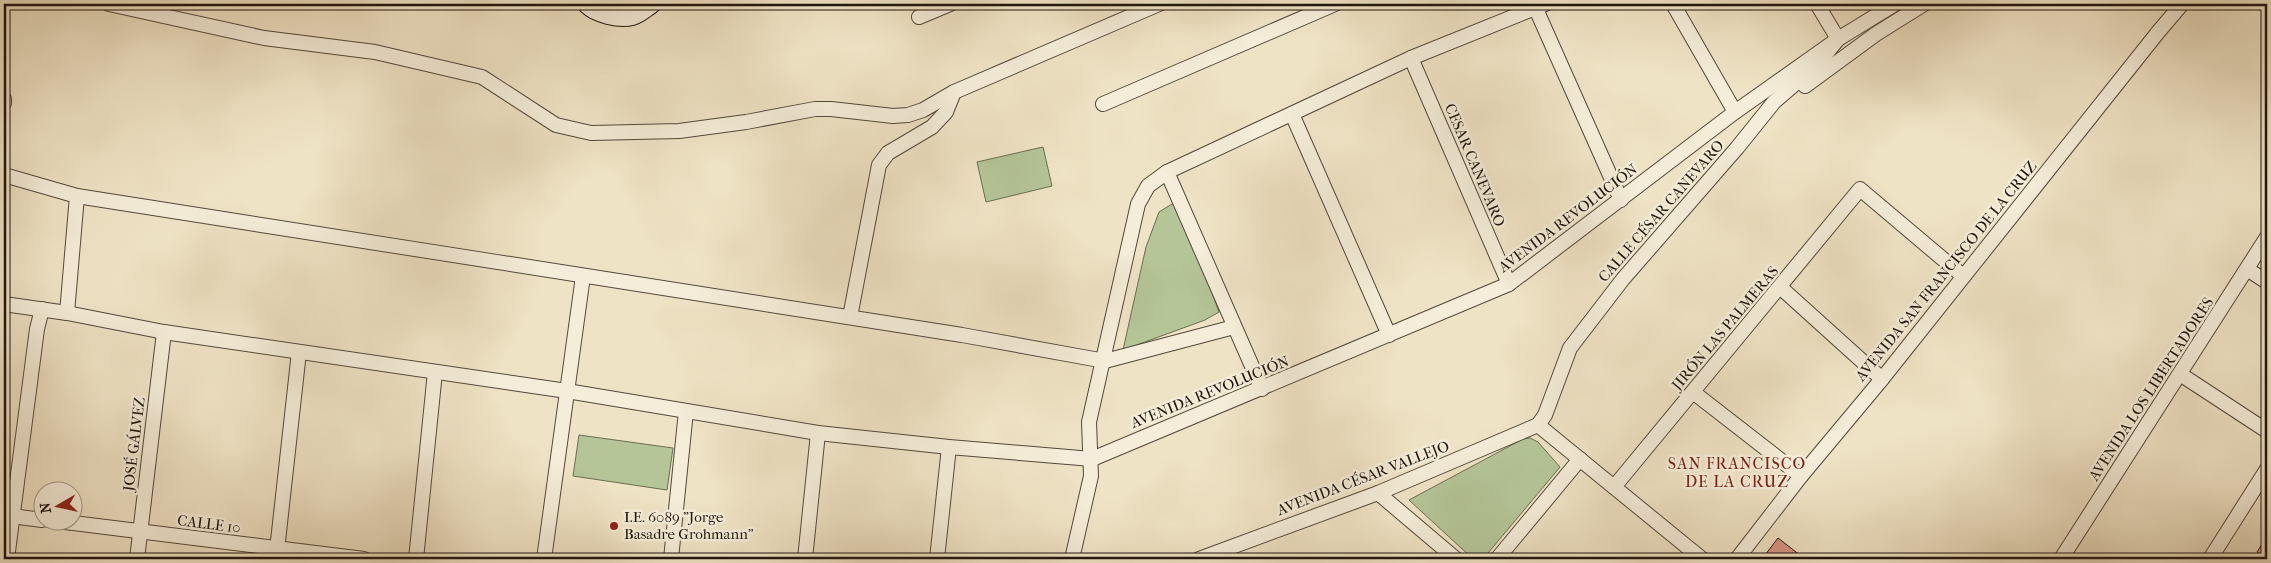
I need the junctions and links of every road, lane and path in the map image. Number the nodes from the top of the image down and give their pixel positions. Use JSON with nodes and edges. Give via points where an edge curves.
{"nodes":[{"id":1,"x":109,"y":4,"type":"edge"},
{"id":2,"x":588,"y":4,"type":"edge"},
{"id":3,"x":650,"y":4,"type":"edge"},
{"id":4,"x":950,"y":4,"type":"edge"},
{"id":5,"x":1159,"y":4,"type":"edge"},
{"id":6,"x":1335,"y":4,"type":"edge"},
{"id":7,"x":1673,"y":4,"type":"edge"},
{"id":8,"x":1817,"y":4,"type":"edge"},
{"id":9,"x":1894,"y":4,"type":"edge"},
{"id":10,"x":1924,"y":4,"type":"edge"},
{"id":11,"x":2182,"y":4,"type":"edge"},
{"id":12,"x":1540,"y":6,"type":"edge"},
{"id":13,"x":919,"y":17,"type":"dead end"},
{"id":14,"x":1838,"y":39,"type":"junction"},
{"id":15,"x":1411,"y":58,"type":"junction"},
{"id":16,"x":954,"y":92,"type":"junction"},
{"id":17,"x":1103,"y":104,"type":"dead end"},
{"id":18,"x":1735,"y":112,"type":"junction"},
{"id":19,"x":1292,"y":114,"type":"junction"},
{"id":20,"x":1757,"y":123,"type":"junction"},
{"id":21,"x":1167,"y":172,"type":"junction"},
{"id":22,"x":4,"y":175,"type":"edge"},
{"id":23,"x":78,"y":196,"type":"junction"},
{"id":24,"x":1620,"y":200,"type":"junction"},
{"id":25,"x":2267,"y":236,"type":"edge"},
{"id":26,"x":2247,"y":269,"type":"junction"},
{"id":27,"x":583,"y":276,"type":"junction"},
{"id":28,"x":1963,"y":276,"type":"junction"},
{"id":29,"x":2267,"y":282,"type":"edge"},
{"id":30,"x":1509,"y":284,"type":"junction"},
{"id":31,"x":1780,"y":287,"type":"junction"},
{"id":32,"x":4,"y":304,"type":"edge"},
{"id":33,"x":42,"y":309,"type":"junction"},
{"id":34,"x":67,"y":313,"type":"junction"},
{"id":35,"x":850,"y":317,"type":"junction"},
{"id":36,"x":1234,"y":327,"type":"junction"},
{"id":37,"x":164,"y":332,"type":"junction"},
{"id":38,"x":1389,"y":335,"type":"junction"},
{"id":39,"x":299,"y":352,"type":"junction"},
{"id":40,"x":1105,"y":361,"type":"junction"},
{"id":41,"x":435,"y":372,"type":"junction"},
{"id":42,"x":2180,"y":374,"type":"junction"},
{"id":43,"x":1882,"y":379,"type":"junction"},
{"id":44,"x":1262,"y":389,"type":"junction"},
{"id":45,"x":567,"y":391,"type":"junction"},
{"id":46,"x":1693,"y":392,"type":"junction"},
{"id":47,"x":686,"y":411,"type":"junction"},
{"id":48,"x":1538,"y":425,"type":"junction"},
{"id":49,"x":2267,"y":430,"type":"edge"},
{"id":50,"x":818,"y":433,"type":"junction"},
{"id":51,"x":949,"y":447,"type":"junction"},
{"id":52,"x":1092,"y":459,"type":"junction"},
{"id":53,"x":1580,"y":459,"type":"junction"},
{"id":54,"x":2267,"y":469,"type":"edge"},
{"id":55,"x":1801,"y":476,"type":"junction"},
{"id":56,"x":1614,"y":487,"type":"junction"},
{"id":57,"x":1378,"y":493,"type":"junction"},
{"id":58,"x":8,"y":516,"type":"edge"},
{"id":59,"x":32,"y":519,"type":"edge"},
{"id":60,"x":82,"y":524,"type":"edge"},
{"id":61,"x":140,"y":532,"type":"junction"},
{"id":62,"x":277,"y":554,"type":"edge"},
{"id":63,"x":1222,"y":555,"type":"edge"},
{"id":64,"x":7,"y":559,"type":"edge"},
{"id":65,"x":137,"y":559,"type":"edge"},
{"id":66,"x":364,"y":559,"type":"edge"},
{"id":67,"x":416,"y":559,"type":"edge"},
{"id":68,"x":544,"y":559,"type":"edge"},
{"id":69,"x":671,"y":559,"type":"edge"},
{"id":70,"x":805,"y":559,"type":"edge"},
{"id":71,"x":937,"y":559,"type":"edge"},
{"id":72,"x":1072,"y":559,"type":"edge"},
{"id":73,"x":1199,"y":559,"type":"edge"},
{"id":74,"x":1456,"y":559,"type":"edge"},
{"id":75,"x":1497,"y":559,"type":"edge"},
{"id":76,"x":1702,"y":559,"type":"edge"},
{"id":77,"x":1737,"y":559,"type":"edge"},
{"id":78,"x":2061,"y":559,"type":"edge"},
{"id":79,"x":2210,"y":559,"type":"edge"}],
"edges":[{"from":1,"to":16,"type":"street","via":[[264,38],[375,52],[482,77],[556,125],[591,133],[679,130],[815,109],[908,115]]},
{"from":2,"to":3,"type":"street","via":[[608,13],[631,15]]},
{"from":4,"to":13,"type":"street"},
{"from":5,"to":16,"type":"street"},
{"from":6,"to":17,"type":"street"},
{"from":7,"to":18,"type":"street"},
{"from":8,"to":14,"type":"street"},
{"from":9,"to":14,"type":"street","name":"AVENIDA REVOLUCIÓN"},
{"from":10,"to":20,"type":"street","via":[[1876,34]]},
{"from":11,"to":28,"type":"street","name":"AVENIDA SAN FRANCISCO DE LA CRUZ"},
{"from":12,"to":15,"type":"street"},
{"from":12,"to":24,"type":"street"},
{"from":14,"to":18,"type":"street","name":"AVENIDA REVOLUCIÓN"},
{"from":14,"to":20,"type":"street","name":"CALLE CÉSAR CANEVARO","via":[[1818,64],[1774,102]]},
{"from":15,"to":19,"type":"street"},
{"from":15,"to":30,"type":"street","name":"CESAR CANEVARO"},
{"from":16,"to":35,"type":"street","via":[[946,112],[932,127],[888,153],[879,165]]},
{"from":18,"to":24,"type":"street","name":"AVENIDA REVOLUCIÓN"},
{"from":19,"to":21,"type":"street"},
{"from":19,"to":38,"type":"street"},
{"from":20,"to":48,"type":"street","name":"CALLE CÉSAR CANEVARO","via":[[1623,279],[1570,348],[1545,415]]},
{"from":21,"to":36,"type":"street"},
{"from":21,"to":40,"type":"street","via":[[1148,186],[1138,204]]},
{"from":22,"to":23,"type":"street"},
{"from":23,"to":27,"type":"street"},
{"from":23,"to":34,"type":"street"},
{"from":24,"to":30,"type":"street","name":"AVENIDA REVOLUCIÓN"},
{"from":25,"to":26,"type":"street","name":"AVENIDA LOS LIBERTADORES"},
{"from":26,"to":29,"type":"street"},
{"from":26,"to":42,"type":"street","name":"AVENIDA LOS LIBERTADORES"},
{"from":27,"to":35,"type":"street"},
{"from":27,"to":45,"type":"street"},
{"from":28,"to":31,"type":"street","name":"JIRÓN LAS PALMERAS","via":[[1860,189]]},
{"from":28,"to":43,"type":"street","name":"AVENIDA SAN FRANCISCO DE LA CRUZ"},
{"from":30,"to":38,"type":"street","name":"AVENIDA REVOLUCIÓN"},
{"from":31,"to":43,"type":"street"},
{"from":31,"to":46,"type":"street","name":"JIRÓN LAS PALMERAS"},
{"from":32,"to":33,"type":"street"},
{"from":33,"to":34,"type":"street"},
{"from":33,"to":58,"type":"street"},
{"from":34,"to":37,"type":"street"},
{"from":35,"to":40,"type":"street"},
{"from":36,"to":40,"type":"street"},
{"from":36,"to":44,"type":"street"},
{"from":37,"to":39,"type":"street"},
{"from":37,"to":61,"type":"street","name":"JOSÉ GÁLVEZ"},
{"from":38,"to":44,"type":"street","name":"AVENIDA REVOLUCIÓN"},
{"from":39,"to":41,"type":"street"},
{"from":39,"to":62,"type":"street"},
{"from":40,"to":52,"type":"street","via":[[1090,422],[1088,443]]},
{"from":41,"to":45,"type":"street"},
{"from":41,"to":67,"type":"street"},
{"from":42,"to":49,"type":"street"},
{"from":42,"to":78,"type":"street","name":"AVENIDA LOS LIBERTADORES"},
{"from":43,"to":55,"type":"street","name":"AVENIDA SAN FRANCISCO DE LA CRUZ"},
{"from":44,"to":52,"type":"street","name":"AVENIDA REVOLUCIÓN"},
{"from":45,"to":47,"type":"street"},
{"from":45,"to":68,"type":"street"},
{"from":46,"to":55,"type":"street"},
{"from":46,"to":56,"type":"street","name":"JIRÓN LAS PALMERAS"},
{"from":47,"to":50,"type":"street"},
{"from":47,"to":69,"type":"street"},
{"from":48,"to":53,"type":"street"},
{"from":48,"to":57,"type":"street","name":"AVENIDA CÉSAR VALLEJO"},
{"from":50,"to":51,"type":"street"},
{"from":50,"to":70,"type":"street"},
{"from":51,"to":52,"type":"street"},
{"from":51,"to":71,"type":"street"},
{"from":52,"to":72,"type":"street"},
{"from":53,"to":56,"type":"street"},
{"from":53,"to":75,"type":"street"},
{"from":54,"to":79,"type":"street"},
{"from":55,"to":77,"type":"street","name":"AVENIDA SAN FRANCISCO DE LA CRUZ"},
{"from":56,"to":76,"type":"street"},
{"from":57,"to":63,"type":"street","name":"AVENIDA CÉSAR VALLEJO"},
{"from":57,"to":74,"type":"street"},
{"from":58,"to":59,"type":"street"},
{"from":58,"to":64,"type":"street"},
{"from":60,"to":61,"type":"street","name":"CALLE 10"},
{"from":61,"to":62,"type":"street","name":"CALLE 10"},
{"from":61,"to":65,"type":"street","name":"JOSÉ GÁLVEZ"},
{"from":62,"to":66,"type":"street","name":"CALLE 10"},
{"from":63,"to":73,"type":"street","name":"AVENIDA CÉSAR VALLEJO"}]}
